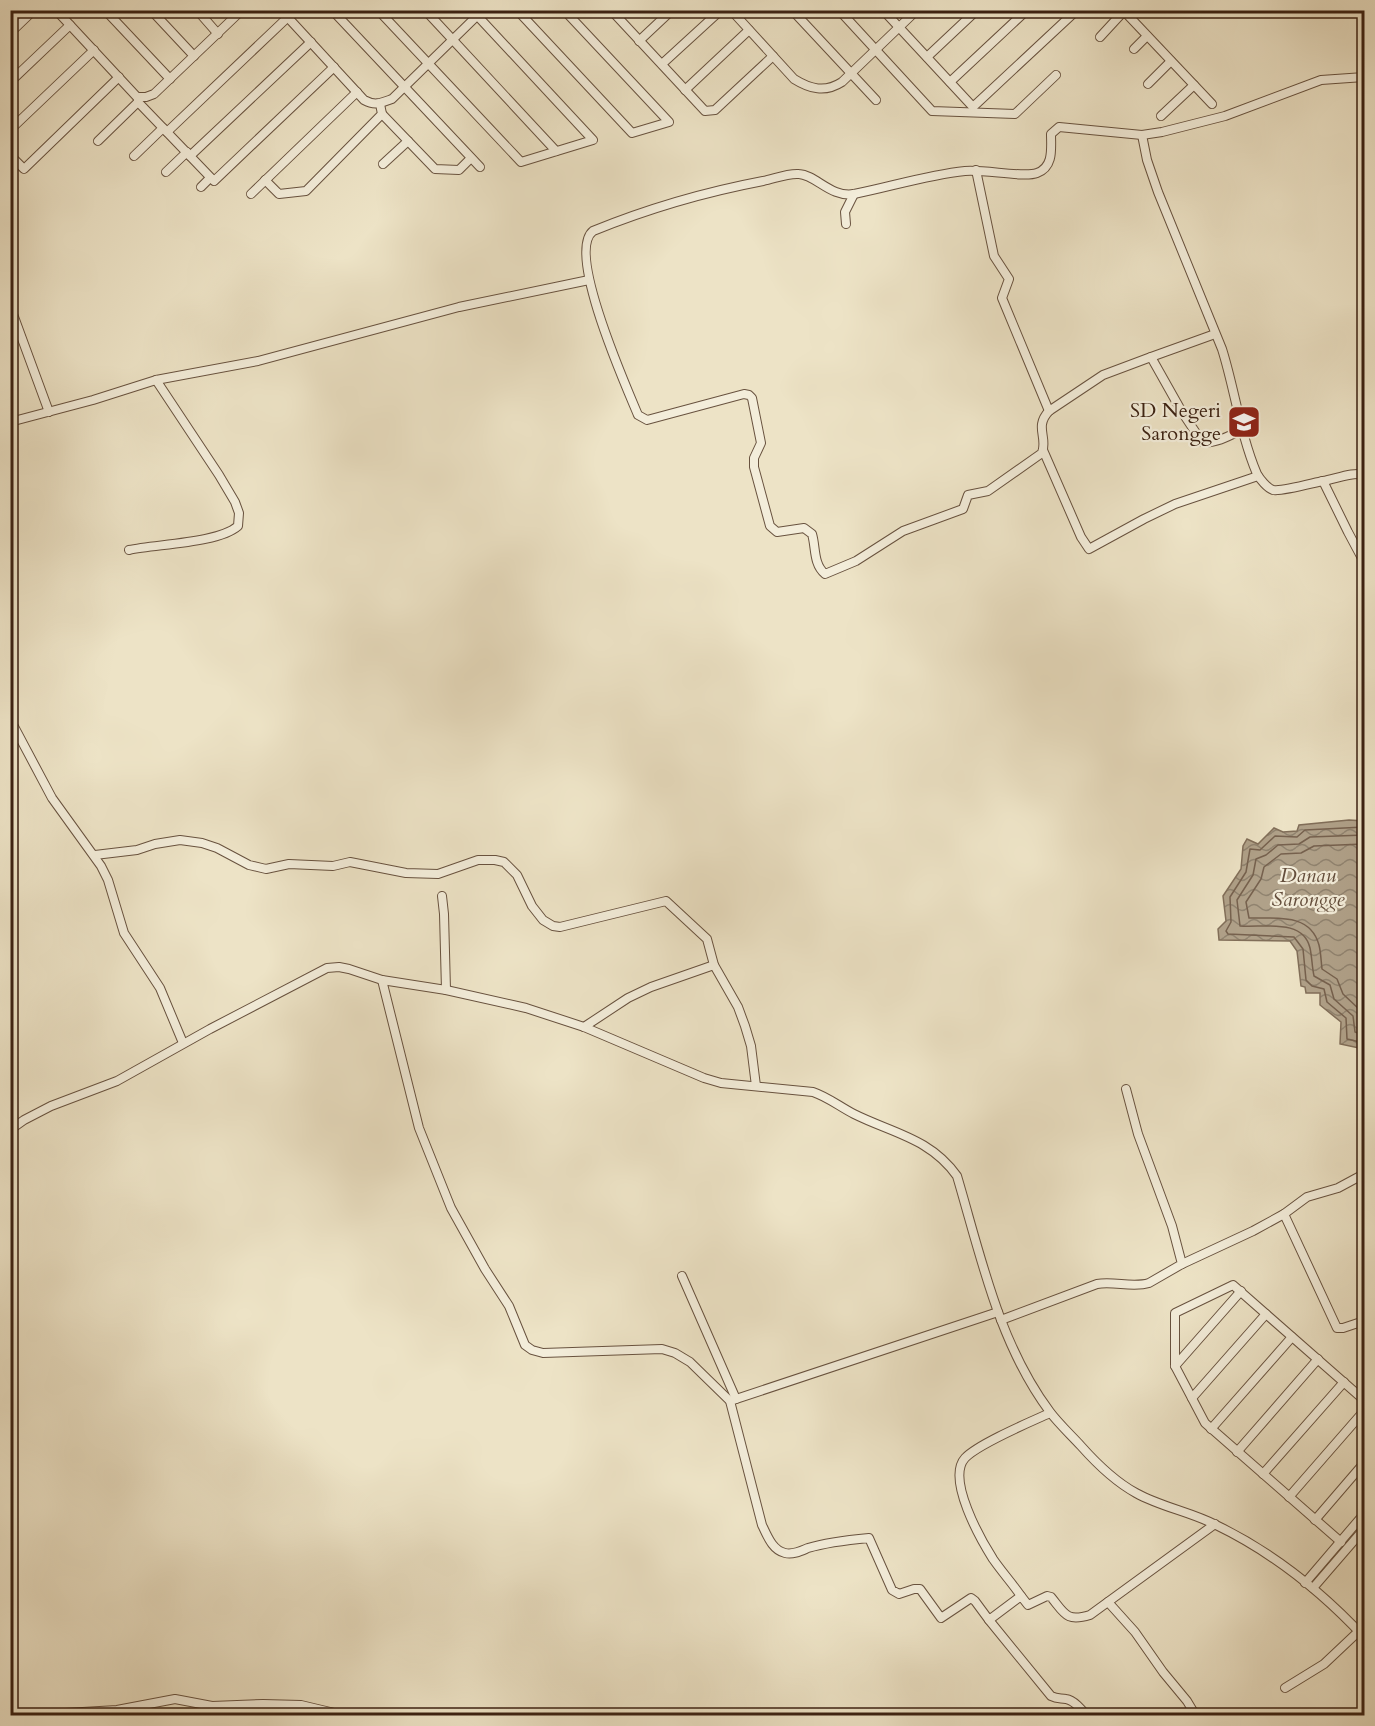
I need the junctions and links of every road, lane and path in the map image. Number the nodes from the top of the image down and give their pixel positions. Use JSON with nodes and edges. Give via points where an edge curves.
{"nodes":[{"id":1,"x":34,"y":10,"type":"edge"},
{"id":2,"x":56,"y":10,"type":"edge"},
{"id":3,"x":105,"y":10,"type":"edge"},
{"id":4,"x":151,"y":10,"type":"edge"},
{"id":5,"x":197,"y":10,"type":"edge"},
{"id":6,"x":242,"y":10,"type":"edge"},
{"id":7,"x":281,"y":10,"type":"edge"},
{"id":8,"x":332,"y":10,"type":"edge"},
{"id":9,"x":378,"y":10,"type":"edge"},
{"id":10,"x":425,"y":10,"type":"edge"},
{"id":11,"x":517,"y":10,"type":"edge"},
{"id":12,"x":564,"y":10,"type":"edge"},
{"id":13,"x":611,"y":10,"type":"edge"},
{"id":14,"x":672,"y":10,"type":"edge"},
{"id":15,"x":721,"y":10,"type":"edge"},
{"id":16,"x":731,"y":10,"type":"edge"},
{"id":17,"x":792,"y":10,"type":"edge"},
{"id":18,"x":839,"y":10,"type":"edge"},
{"id":19,"x":883,"y":10,"type":"edge"},
{"id":20,"x":918,"y":10,"type":"edge"},
{"id":21,"x":977,"y":10,"type":"edge"},
{"id":22,"x":1027,"y":10,"type":"edge"},
{"id":23,"x":1077,"y":10,"type":"edge"},
{"id":24,"x":1124,"y":11,"type":"edge"},
{"id":25,"x":477,"y":12,"type":"edge"},
{"id":26,"x":288,"y":18,"type":"junction"},
{"id":27,"x":70,"y":25,"type":"junction"},
{"id":28,"x":899,"y":28,"type":"junction"},
{"id":29,"x":749,"y":30,"type":"junction"},
{"id":30,"x":10,"y":33,"type":"edge"},
{"id":31,"x":218,"y":34,"type":"junction"},
{"id":32,"x":1147,"y":36,"type":"junction"},
{"id":33,"x":1100,"y":37,"type":"dead end"},
{"id":34,"x":452,"y":40,"type":"junction"},
{"id":35,"x":639,"y":41,"type":"junction"},
{"id":36,"x":311,"y":42,"type":"junction"},
{"id":37,"x":1134,"y":49,"type":"dead end"},
{"id":38,"x":94,"y":50,"type":"junction"},
{"id":39,"x":876,"y":50,"type":"junction"},
{"id":40,"x":194,"y":56,"type":"junction"},
{"id":41,"x":773,"y":56,"type":"junction"},
{"id":42,"x":927,"y":57,"type":"junction"},
{"id":43,"x":1171,"y":61,"type":"junction"},
{"id":44,"x":428,"y":64,"type":"junction"},
{"id":45,"x":662,"y":64,"type":"junction"},
{"id":46,"x":334,"y":68,"type":"junction"},
{"id":47,"x":851,"y":74,"type":"junction"},
{"id":48,"x":1056,"y":75,"type":"dead end"},
{"id":49,"x":1365,"y":77,"type":"edge"},
{"id":50,"x":119,"y":78,"type":"junction"},
{"id":51,"x":170,"y":79,"type":"junction"},
{"id":52,"x":10,"y":82,"type":"edge"},
{"id":53,"x":950,"y":82,"type":"junction"},
{"id":54,"x":1148,"y":84,"type":"dead end"},
{"id":55,"x":1194,"y":85,"type":"junction"},
{"id":56,"x":404,"y":87,"type":"junction"},
{"id":57,"x":685,"y":90,"type":"junction"},
{"id":58,"x":357,"y":92,"type":"junction"},
{"id":59,"x":138,"y":99,"type":"junction"},
{"id":60,"x":876,"y":100,"type":"dead end"},
{"id":61,"x":380,"y":104,"type":"junction"},
{"id":62,"x":1212,"y":104,"type":"dead end"},
{"id":63,"x":382,"y":114,"type":"junction"},
{"id":64,"x":1161,"y":116,"type":"dead end"},
{"id":65,"x":10,"y":130,"type":"edge"},
{"id":66,"x":165,"y":130,"type":"junction"},
{"id":67,"x":1142,"y":135,"type":"junction"},
{"id":68,"x":98,"y":141,"type":"dead end"},
{"id":69,"x":408,"y":141,"type":"junction"},
{"id":70,"x":556,"y":152,"type":"junction"},
{"id":71,"x":188,"y":154,"type":"junction"},
{"id":72,"x":10,"y":155,"type":"edge"},
{"id":73,"x":134,"y":156,"type":"dead end"},
{"id":74,"x":471,"y":158,"type":"junction"},
{"id":75,"x":382,"y":164,"type":"dead end"},
{"id":76,"x":480,"y":167,"type":"dead end"},
{"id":77,"x":976,"y":170,"type":"junction"},
{"id":78,"x":166,"y":172,"type":"dead end"},
{"id":79,"x":210,"y":177,"type":"junction"},
{"id":80,"x":265,"y":180,"type":"junction"},
{"id":81,"x":201,"y":187,"type":"dead end"},
{"id":82,"x":251,"y":194,"type":"dead end"},
{"id":83,"x":854,"y":194,"type":"junction"},
{"id":84,"x":846,"y":225,"type":"dead end"},
{"id":85,"x":589,"y":280,"type":"junction"},
{"id":86,"x":10,"y":306,"type":"edge"},
{"id":87,"x":1215,"y":334,"type":"junction"},
{"id":88,"x":1151,"y":357,"type":"junction"},
{"id":89,"x":156,"y":380,"type":"junction"},
{"id":90,"x":1049,"y":411,"type":"junction"},
{"id":91,"x":49,"y":412,"type":"junction"},
{"id":92,"x":10,"y":422,"type":"edge"},
{"id":93,"x":1243,"y":429,"type":"junction"},
{"id":94,"x":1043,"y":450,"type":"junction"},
{"id":95,"x":1365,"y":475,"type":"edge"},
{"id":96,"x":1258,"y":476,"type":"junction"},
{"id":97,"x":1323,"y":481,"type":"junction"},
{"id":98,"x":129,"y":550,"type":"dead end"},
{"id":99,"x":1365,"y":562,"type":"edge"},
{"id":100,"x":10,"y":719,"type":"edge"},
{"id":101,"x":95,"y":855,"type":"junction"},
{"id":102,"x":442,"y":896,"type":"dead end"},
{"id":103,"x":714,"y":965,"type":"junction"},
{"id":104,"x":382,"y":980,"type":"junction"},
{"id":105,"x":446,"y":990,"type":"junction"},
{"id":106,"x":584,"y":1027,"type":"junction"},
{"id":107,"x":183,"y":1043,"type":"junction"},
{"id":108,"x":756,"y":1086,"type":"junction"},
{"id":109,"x":1126,"y":1089,"type":"dead end"},
{"id":110,"x":10,"y":1131,"type":"edge"},
{"id":111,"x":1365,"y":1174,"type":"edge"},
{"id":112,"x":1284,"y":1214,"type":"junction"},
{"id":113,"x":1182,"y":1264,"type":"junction"},
{"id":114,"x":682,"y":1276,"type":"dead end"},
{"id":115,"x":1241,"y":1291,"type":"junction"},
{"id":116,"x":998,"y":1312,"type":"junction"},
{"id":117,"x":1266,"y":1314,"type":"junction"},
{"id":118,"x":1001,"y":1320,"type":"junction"},
{"id":119,"x":1365,"y":1321,"type":"edge"},
{"id":120,"x":1292,"y":1336,"type":"junction"},
{"id":121,"x":1318,"y":1359,"type":"junction"},
{"id":122,"x":1175,"y":1366,"type":"junction"},
{"id":123,"x":1344,"y":1382,"type":"junction"},
{"id":124,"x":1192,"y":1398,"type":"junction"},
{"id":125,"x":733,"y":1400,"type":"junction"},
{"id":126,"x":1365,"y":1400,"type":"edge"},
{"id":127,"x":1365,"y":1411,"type":"edge"},
{"id":128,"x":1050,"y":1413,"type":"junction"},
{"id":129,"x":1211,"y":1429,"type":"junction"},
{"id":130,"x":1237,"y":1452,"type":"junction"},
{"id":131,"x":1365,"y":1463,"type":"edge"},
{"id":132,"x":1263,"y":1474,"type":"junction"},
{"id":133,"x":1289,"y":1497,"type":"junction"},
{"id":134,"x":1365,"y":1514,"type":"edge"},
{"id":135,"x":1315,"y":1520,"type":"junction"},
{"id":136,"x":1215,"y":1524,"type":"junction"},
{"id":137,"x":1365,"y":1529,"type":"edge"},
{"id":138,"x":1341,"y":1542,"type":"junction"},
{"id":139,"x":1305,"y":1583,"type":"junction"},
{"id":140,"x":1313,"y":1588,"type":"junction"},
{"id":141,"x":1021,"y":1596,"type":"junction"},
{"id":142,"x":1108,"y":1602,"type":"junction"},
{"id":143,"x":989,"y":1620,"type":"junction"},
{"id":144,"x":1362,"y":1634,"type":"edge"},
{"id":145,"x":1285,"y":1688,"type":"dead end"},
{"id":146,"x":43,"y":1714,"type":"edge"},
{"id":147,"x":14,"y":1716,"type":"edge"},
{"id":148,"x":347,"y":1716,"type":"edge"},
{"id":149,"x":1087,"y":1716,"type":"edge"},
{"id":150,"x":1196,"y":1716,"type":"edge"}],
"edges":[{"from":1,"to":30,"type":"street"},
{"from":2,"to":27,"type":"street"},
{"from":3,"to":51,"type":"street"},
{"from":4,"to":40,"type":"street"},
{"from":5,"to":31,"type":"street"},
{"from":6,"to":31,"type":"street"},
{"from":7,"to":26,"type":"street"},
{"from":8,"to":56,"type":"street"},
{"from":9,"to":44,"type":"street"},
{"from":10,"to":34,"type":"street"},
{"from":11,"to":12,"type":"street","via":[[632,132],[669,122]]},
{"from":13,"to":35,"type":"street"},
{"from":14,"to":35,"type":"street"},
{"from":15,"to":45,"type":"street"},
{"from":16,"to":29,"type":"street"},
{"from":17,"to":47,"type":"street"},
{"from":18,"to":39,"type":"street"},
{"from":19,"to":28,"type":"street"},
{"from":20,"to":28,"type":"street"},
{"from":21,"to":42,"type":"street"},
{"from":22,"to":53,"type":"street"},
{"from":23,"to":53,"type":"street","via":[[973,107]]},
{"from":24,"to":32,"type":"street"},
{"from":24,"to":33,"type":"street"},
{"from":25,"to":34,"type":"street"},
{"from":25,"to":70,"type":"street","via":[[593,140]]},
{"from":26,"to":36,"type":"street"},
{"from":26,"to":66,"type":"street"},
{"from":27,"to":38,"type":"street"},
{"from":27,"to":52,"type":"street"},
{"from":28,"to":39,"type":"street"},
{"from":28,"to":42,"type":"street"},
{"from":29,"to":41,"type":"street"},
{"from":29,"to":57,"type":"street"},
{"from":31,"to":40,"type":"street"},
{"from":32,"to":37,"type":"street"},
{"from":32,"to":43,"type":"street"},
{"from":34,"to":44,"type":"street"},
{"from":34,"to":70,"type":"street"},
{"from":35,"to":45,"type":"street"},
{"from":36,"to":46,"type":"street"},
{"from":36,"to":71,"type":"street"},
{"from":38,"to":50,"type":"street"},
{"from":38,"to":65,"type":"street"},
{"from":39,"to":47,"type":"street"},
{"from":39,"to":48,"type":"street","via":[[932,111],[1015,114]]},
{"from":40,"to":51,"type":"street"},
{"from":41,"to":47,"type":"street","via":[[794,79],[819,90],[832,89]]},
{"from":41,"to":57,"type":"street","via":[[715,111],[705,111]]},
{"from":42,"to":53,"type":"street"},
{"from":43,"to":54,"type":"street"},
{"from":43,"to":55,"type":"street"},
{"from":44,"to":56,"type":"street"},
{"from":44,"to":70,"type":"street","via":[[521,162]]},
{"from":45,"to":57,"type":"street"},
{"from":46,"to":58,"type":"street"},
{"from":46,"to":79,"type":"street","via":[[214,181]]},
{"from":47,"to":60,"type":"street"},
{"from":49,"to":67,"type":"street","via":[[1321,80],[1225,116]]},
{"from":50,"to":59,"type":"street"},
{"from":50,"to":72,"type":"street","via":[[24,169]]},
{"from":51,"to":59,"type":"street","via":[[154,94]]},
{"from":55,"to":62,"type":"street"},
{"from":55,"to":64,"type":"street"},
{"from":56,"to":61,"type":"street"},
{"from":56,"to":74,"type":"street"},
{"from":58,"to":61,"type":"street","via":[[364,100]]},
{"from":58,"to":80,"type":"street"},
{"from":59,"to":66,"type":"street"},
{"from":59,"to":68,"type":"street"},
{"from":61,"to":63,"type":"street"},
{"from":63,"to":69,"type":"street"},
{"from":63,"to":80,"type":"street","via":[[306,191],[279,194]]},
{"from":66,"to":71,"type":"street"},
{"from":66,"to":73,"type":"street"},
{"from":67,"to":77,"type":"street","via":[[1059,126],[1051,134],[1049,164],[1039,173]]},
{"from":67,"to":87,"type":"street","via":[[1158,192]]},
{"from":69,"to":74,"type":"street","via":[[435,169],[459,170]]},
{"from":69,"to":75,"type":"street"},
{"from":71,"to":78,"type":"street"},
{"from":71,"to":79,"type":"street"},
{"from":74,"to":76,"type":"street"},
{"from":77,"to":83,"type":"street"},
{"from":77,"to":90,"type":"street","via":[[994,256],[1009,279],[1002,298]]},
{"from":79,"to":81,"type":"street"},
{"from":80,"to":82,"type":"street"},
{"from":83,"to":84,"type":"street","via":[[845,212]]},
{"from":83,"to":85,"type":"street","via":[[833,191],[798,174],[741,185],[628,218],[589,235]]},
{"from":85,"to":89,"type":"street","via":[[459,307],[258,361]]},
{"from":85,"to":94,"type":"street","via":[[597,314],[638,415],[647,420],[744,394],[752,398],[761,443],[754,467],[770,525],[777,532],[804,528],[812,534],[825,574],[864,556],[903,531],[963,509],[968,495],[988,491]]},
{"from":86,"to":91,"type":"street"},
{"from":87,"to":88,"type":"street"},
{"from":87,"to":93,"type":"street","via":[[1230,374]]},
{"from":88,"to":90,"type":"street","via":[[1103,375]]},
{"from":88,"to":93,"type":"street","via":[[1202,442],[1219,440]]},
{"from":89,"to":91,"type":"street"},
{"from":89,"to":98,"type":"street","via":[[230,493],[239,513],[238,526],[210,539]]},
{"from":90,"to":94,"type":"street","via":[[1041,426]]},
{"from":91,"to":92,"type":"street"},
{"from":93,"to":96,"type":"street"},
{"from":94,"to":96,"type":"street","via":[[1089,549],[1175,504]]},
{"from":95,"to":97,"type":"street","via":[[1357,473]]},
{"from":96,"to":97,"type":"street","via":[[1275,490]]},
{"from":97,"to":99,"type":"street"},
{"from":100,"to":101,"type":"street","via":[[52,798]]},
{"from":101,"to":103,"type":"street","via":[[180,840],[202,843],[249,865],[266,868],[351,862],[417,875],[438,874],[478,860],[504,862],[517,875],[543,920],[553,926],[572,925],[666,901],[704,934]]},
{"from":101,"to":107,"type":"street","via":[[108,880],[124,933],[160,988]]},
{"from":102,"to":105,"type":"street"},
{"from":103,"to":106,"type":"street","via":[[651,987]]},
{"from":103,"to":108,"type":"street","via":[[745,1026]]},
{"from":104,"to":105,"type":"street"},
{"from":104,"to":107,"type":"street","via":[[339,967],[327,968]]},
{"from":104,"to":125,"type":"street","via":[[418,1128],[451,1209],[509,1306],[525,1345],[543,1353],[662,1349],[690,1362]]},
{"from":105,"to":106,"type":"street","via":[[526,1008]]},
{"from":106,"to":108,"type":"street","via":[[704,1078]]},
{"from":107,"to":110,"type":"street","via":[[117,1081],[51,1106]]},
{"from":108,"to":116,"type":"street","via":[[821,1095],[914,1139],[951,1168],[957,1176]]},
{"from":109,"to":113,"type":"street"},
{"from":111,"to":112,"type":"street","via":[[1338,1188],[1307,1197]]},
{"from":112,"to":113,"type":"street"},
{"from":112,"to":119,"type":"street","via":[[1337,1328]]},
{"from":113,"to":118,"type":"street","via":[[1143,1285],[1097,1284]]},
{"from":114,"to":125,"type":"street"},
{"from":115,"to":117,"type":"street"},
{"from":115,"to":122,"type":"street"},
{"from":115,"to":122,"type":"street","via":[[1233,1284],[1176,1313]]},
{"from":116,"to":118,"type":"street"},
{"from":116,"to":125,"type":"street"},
{"from":117,"to":120,"type":"street"},
{"from":117,"to":124,"type":"street"},
{"from":118,"to":128,"type":"street"},
{"from":120,"to":121,"type":"street"},
{"from":120,"to":129,"type":"street"},
{"from":121,"to":123,"type":"street"},
{"from":121,"to":130,"type":"street"},
{"from":122,"to":124,"type":"street"},
{"from":123,"to":126,"type":"street"},
{"from":123,"to":132,"type":"street"},
{"from":124,"to":129,"type":"street"},
{"from":125,"to":143,"type":"street","via":[[762,1524],[769,1541],[779,1551],[794,1553],[834,1541],[869,1538],[895,1592],[920,1589],[943,1618],[973,1599]]},
{"from":127,"to":133,"type":"street"},
{"from":128,"to":136,"type":"street","via":[[1113,1479],[1137,1494]]},
{"from":128,"to":141,"type":"street","via":[[982,1447],[965,1459],[960,1469],[969,1515],[993,1558]]},
{"from":129,"to":130,"type":"street"},
{"from":130,"to":132,"type":"street"},
{"from":131,"to":135,"type":"street"},
{"from":132,"to":133,"type":"street"},
{"from":133,"to":135,"type":"street"},
{"from":134,"to":138,"type":"street"},
{"from":135,"to":138,"type":"street"},
{"from":136,"to":139,"type":"street"},
{"from":136,"to":142,"type":"street"},
{"from":137,"to":140,"type":"street"},
{"from":138,"to":139,"type":"street"},
{"from":139,"to":140,"type":"street"},
{"from":140,"to":144,"type":"street"},
{"from":141,"to":142,"type":"street","via":[[1029,1605],[1049,1596],[1073,1619],[1090,1615]]},
{"from":141,"to":143,"type":"street"},
{"from":142,"to":150,"type":"street","via":[[1135,1632]]},
{"from":143,"to":149,"type":"street","via":[[1051,1696],[1071,1701]]},
{"from":144,"to":145,"type":"street"},
{"from":146,"to":147,"type":"street"},
{"from":146,"to":148,"type":"street","via":[[117,1710],[175,1699],[212,1706],[301,1705]]}]}
